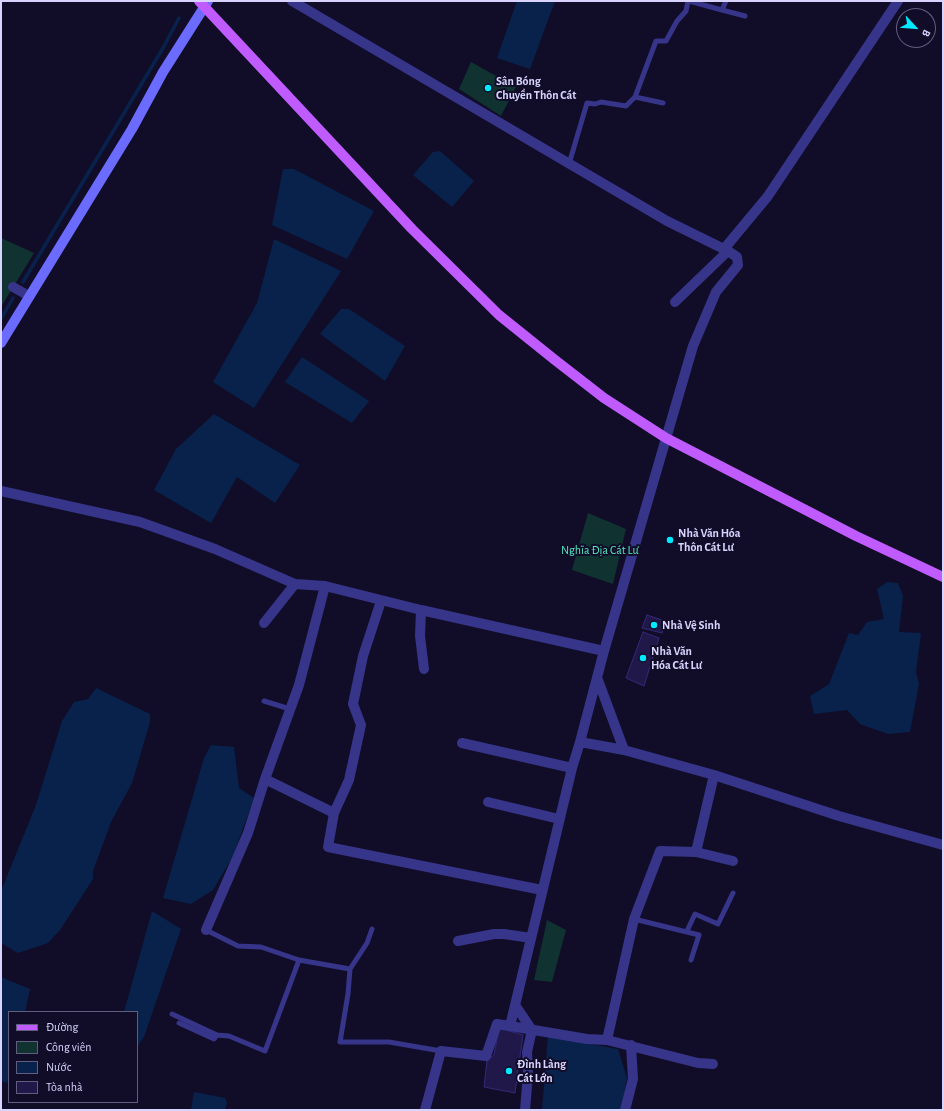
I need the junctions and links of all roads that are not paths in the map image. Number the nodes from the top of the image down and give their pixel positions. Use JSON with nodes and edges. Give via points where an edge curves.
{"nodes":[{"id":1,"x":292,"y":1,"type":"edge"},
{"id":2,"x":689,"y":1,"type":"edge"},
{"id":3,"x":726,"y":1,"type":"edge"},
{"id":4,"x":898,"y":1,"type":"edge"},
{"id":5,"x":204,"y":3,"type":"edge"},
{"id":6,"x":722,"y":10,"type":"junction"},
{"id":7,"x":745,"y":16,"type":"dead end"},
{"id":8,"x":635,"y":97,"type":"junction"},
{"id":9,"x":663,"y":103,"type":"dead end"},
{"id":10,"x":569,"y":164,"type":"junction"},
{"id":11,"x":726,"y":250,"type":"junction"},
{"id":12,"x":13,"y":287,"type":"dead end"},
{"id":13,"x":29,"y":296,"type":"junction"},
{"id":14,"x":675,"y":302,"type":"dead end"},
{"id":15,"x":1,"y":343,"type":"edge"},
{"id":16,"x":666,"y":438,"type":"junction"},
{"id":17,"x":1,"y":491,"type":"edge"},
{"id":18,"x":943,"y":577,"type":"edge"},
{"id":19,"x":295,"y":584,"type":"junction"},
{"id":20,"x":325,"y":586,"type":"junction"},
{"id":21,"x":381,"y":600,"type":"junction"},
{"id":22,"x":421,"y":610,"type":"junction"},
{"id":23,"x":264,"y":623,"type":"dead end"},
{"id":24,"x":604,"y":651,"type":"junction"},
{"id":25,"x":424,"y":669,"type":"dead end"},
{"id":26,"x":598,"y":680,"type":"junction"},
{"id":27,"x":264,"y":701,"type":"dead end"},
{"id":28,"x":290,"y":709,"type":"junction"},
{"id":29,"x":580,"y":742,"type":"junction"},
{"id":30,"x":462,"y":743,"type":"dead end"},
{"id":31,"x":624,"y":750,"type":"junction"},
{"id":32,"x":572,"y":768,"type":"junction"},
{"id":33,"x":714,"y":775,"type":"junction"},
{"id":34,"x":265,"y":779,"type":"junction"},
{"id":35,"x":488,"y":802,"type":"dead end"},
{"id":36,"x":334,"y":813,"type":"junction"},
{"id":37,"x":560,"y":819,"type":"junction"},
{"id":38,"x":943,"y":845,"type":"edge"},
{"id":39,"x":696,"y":852,"type":"junction"},
{"id":40,"x":733,"y":861,"type":"dead end"},
{"id":41,"x":542,"y":890,"type":"junction"},
{"id":42,"x":733,"y":893,"type":"dead end"},
{"id":43,"x":634,"y":919,"type":"junction"},
{"id":44,"x":372,"y":929,"type":"dead end"},
{"id":45,"x":206,"y":930,"type":"joint"},
{"id":46,"x":687,"y":930,"type":"junction"},
{"id":47,"x":531,"y":938,"type":"junction"},
{"id":48,"x":458,"y":941,"type":"dead end"},
{"id":49,"x":299,"y":960,"type":"junction"},
{"id":50,"x":691,"y":960,"type":"dead end"},
{"id":51,"x":350,"y":969,"type":"junction"},
{"id":52,"x":514,"y":1005,"type":"junction"},
{"id":53,"x":172,"y":1014,"type":"dead end"},
{"id":54,"x":179,"y":1024,"type":"dead end"},
{"id":55,"x":510,"y":1026,"type":"junction"},
{"id":56,"x":532,"y":1030,"type":"junction"},
{"id":57,"x":217,"y":1035,"type":"junction"},
{"id":58,"x":607,"y":1040,"type":"junction"},
{"id":59,"x":631,"y":1045,"type":"junction"},
{"id":60,"x":441,"y":1051,"type":"junction"},
{"id":61,"x":713,"y":1064,"type":"dead end"},
{"id":62,"x":426,"y":1110,"type":"edge"},
{"id":63,"x":525,"y":1110,"type":"edge"},
{"id":64,"x":626,"y":1110,"type":"edge"}],
"edges":[{"from":1,"to":10,"type":"street"},
{"from":2,"to":6,"type":"lane"},
{"from":2,"to":8,"type":"lane","via":[[686,11],[666,41],[656,41]]},
{"from":3,"to":6,"type":"lane"},
{"from":4,"to":11,"type":"street","via":[[768,196]]},
{"from":5,"to":13,"type":"main road","via":[[132,129]]},
{"from":5,"to":16,"type":"main road","via":[[412,229],[499,315],[604,398]]},
{"from":6,"to":7,"type":"lane"},
{"from":8,"to":9,"type":"lane"},
{"from":8,"to":10,"type":"lane","via":[[626,106],[601,102],[588,103]]},
{"from":10,"to":11,"type":"street","via":[[666,221]]},
{"from":11,"to":14,"type":"street"},
{"from":11,"to":16,"type":"street","via":[[737,257],[738,265],[716,292],[704,319],[693,346]]},
{"from":12,"to":13,"type":"street"},
{"from":13,"to":15,"type":"main road"},
{"from":16,"to":18,"type":"main road","via":[[856,536]]},
{"from":16,"to":24,"type":"street","via":[[627,586]]},
{"from":17,"to":19,"type":"street","via":[[140,522],[215,549]]},
{"from":19,"to":20,"type":"street"},
{"from":19,"to":23,"type":"street"},
{"from":20,"to":21,"type":"street"},
{"from":20,"to":28,"type":"street","via":[[299,686]]},
{"from":21,"to":22,"type":"street"},
{"from":21,"to":36,"type":"street","via":[[353,704],[361,725],[349,780]]},
{"from":22,"to":24,"type":"street"},
{"from":22,"to":25,"type":"street","via":[[420,636]]},
{"from":24,"to":26,"type":"street"},
{"from":26,"to":29,"type":"street"},
{"from":26,"to":31,"type":"street"},
{"from":27,"to":28,"type":"lane"},
{"from":28,"to":34,"type":"street"},
{"from":29,"to":31,"type":"street"},
{"from":29,"to":32,"type":"street"},
{"from":30,"to":32,"type":"street"},
{"from":31,"to":33,"type":"street"},
{"from":32,"to":37,"type":"street"},
{"from":33,"to":38,"type":"street","via":[[840,816]]},
{"from":33,"to":39,"type":"street"},
{"from":34,"to":36,"type":"street"},
{"from":34,"to":45,"type":"street","via":[[248,833]]},
{"from":35,"to":37,"type":"street"},
{"from":36,"to":41,"type":"street","via":[[328,847]]},
{"from":37,"to":41,"type":"street"},
{"from":39,"to":40,"type":"street"},
{"from":39,"to":43,"type":"street","via":[[660,851]]},
{"from":41,"to":47,"type":"street"},
{"from":42,"to":46,"type":"lane","via":[[718,924],[695,914]]},
{"from":43,"to":46,"type":"lane"},
{"from":43,"to":58,"type":"street"},
{"from":44,"to":51,"type":"lane","via":[[367,943]]},
{"from":45,"to":49,"type":"lane","via":[[238,946],[261,947]]},
{"from":46,"to":50,"type":"lane","via":[[698,935]]},
{"from":47,"to":48,"type":"street","via":[[494,934]]},
{"from":47,"to":52,"type":"street"},
{"from":49,"to":51,"type":"lane"},
{"from":49,"to":57,"type":"lane","via":[[265,1051],[229,1036]]},
{"from":51,"to":60,"type":"lane","via":[[340,1042],[389,1042]]},
{"from":52,"to":55,"type":"street"},
{"from":52,"to":56,"type":"street"},
{"from":53,"to":57,"type":"lane"},
{"from":54,"to":57,"type":"lane","via":[[214,1039]]},
{"from":55,"to":56,"type":"street"},
{"from":55,"to":60,"type":"street","via":[[497,1024],[486,1056]]},
{"from":56,"to":58,"type":"street"},
{"from":56,"to":63,"type":"street","via":[[527,1052]]},
{"from":58,"to":59,"type":"street"},
{"from":59,"to":61,"type":"street","via":[[698,1063]]},
{"from":59,"to":64,"type":"street","via":[[633,1079]]},
{"from":60,"to":62,"type":"street"}]}
